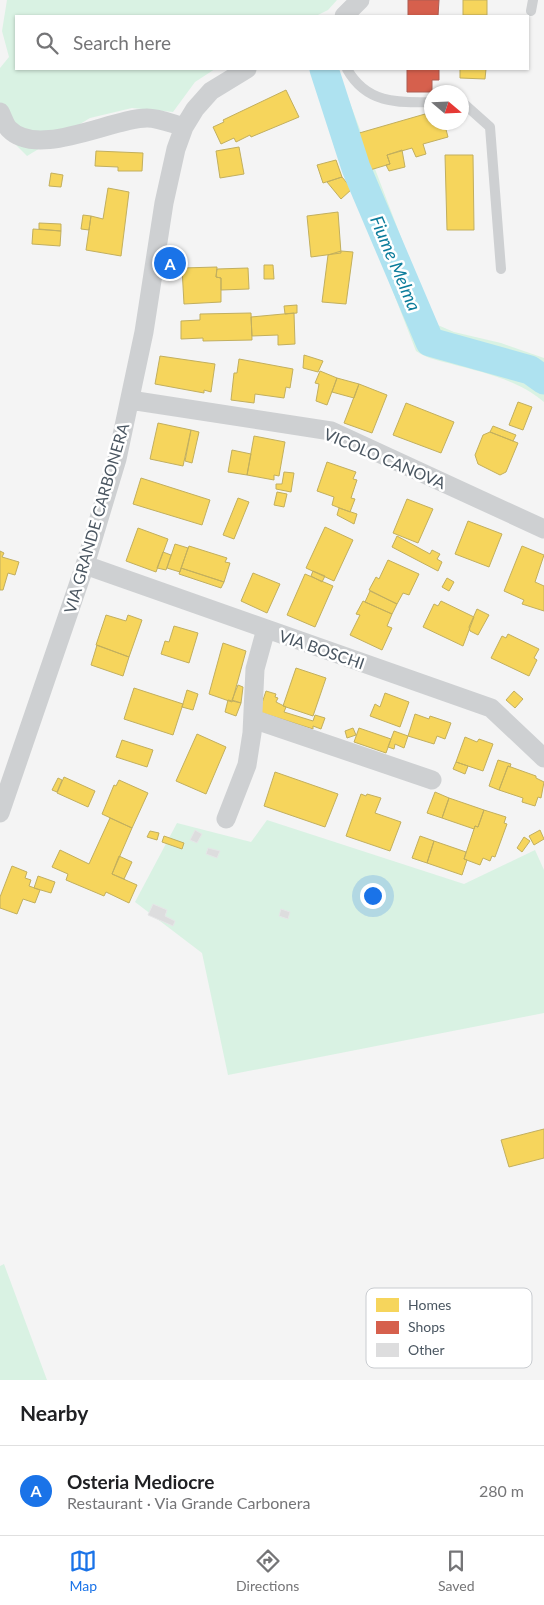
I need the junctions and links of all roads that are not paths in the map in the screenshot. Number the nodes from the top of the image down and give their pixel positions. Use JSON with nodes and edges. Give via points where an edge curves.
{"nodes":[{"id":1,"x":360,"y":0,"type":"edge"},
{"id":2,"x":533,"y":0,"type":"edge"},
{"id":3,"x":531,"y":11,"type":"dead end"},
{"id":4,"x":345,"y":15,"type":"edge"},
{"id":5,"x":246,"y":70,"type":"edge"},
{"id":6,"x":348,"y":70,"type":"edge"},
{"id":7,"x":424,"y":102,"type":"edge"},
{"id":8,"x":469,"y":108,"type":"edge"},
{"id":9,"x":0,"y":112,"type":"edge"},
{"id":10,"x":184,"y":127,"type":"junction"},
{"id":11,"x":501,"y":269,"type":"dead end"},
{"id":12,"x":130,"y":400,"type":"junction"},
{"id":13,"x":544,"y":528,"type":"edge"},
{"id":14,"x":85,"y":565,"type":"junction"},
{"id":15,"x":266,"y":629,"type":"junction"},
{"id":16,"x":253,"y":719,"type":"junction"},
{"id":17,"x":544,"y":758,"type":"edge"},
{"id":18,"x":432,"y":780,"type":"dead end"},
{"id":19,"x":0,"y":813,"type":"edge"},
{"id":20,"x":226,"y":819,"type":"dead end"}],
"edges":[{"from":1,"to":4,"type":"street"},
{"from":2,"to":3,"type":"lane"},
{"from":5,"to":10,"type":"street","name":"VIA GRANDE CARBONERA","via":[[211,91]]},
{"from":6,"to":7,"type":"lane","via":[[372,96],[400,103]]},
{"from":8,"to":11,"type":"lane","via":[[490,127]]},
{"from":9,"to":10,"type":"street","via":[[9,129],[32,140],[75,136],[148,118]]},
{"from":10,"to":12,"type":"street","name":"VIA GRANDE CARBONERA","via":[[164,202]]},
{"from":12,"to":13,"type":"street","name":"VICOLO CANOVA","via":[[331,432]]},
{"from":12,"to":14,"type":"street","name":"VIA GRANDE CARBONERA"},
{"from":14,"to":15,"type":"street","name":"VIA BOSCHI"},
{"from":14,"to":19,"type":"street","name":"VIA GRANDE CARBONERA"},
{"from":15,"to":16,"type":"street","via":[[255,669]]},
{"from":15,"to":17,"type":"street","name":"VIA BOSCHI","via":[[491,708]]},
{"from":16,"to":18,"type":"street"},
{"from":16,"to":20,"type":"street","via":[[247,764]]}]}
